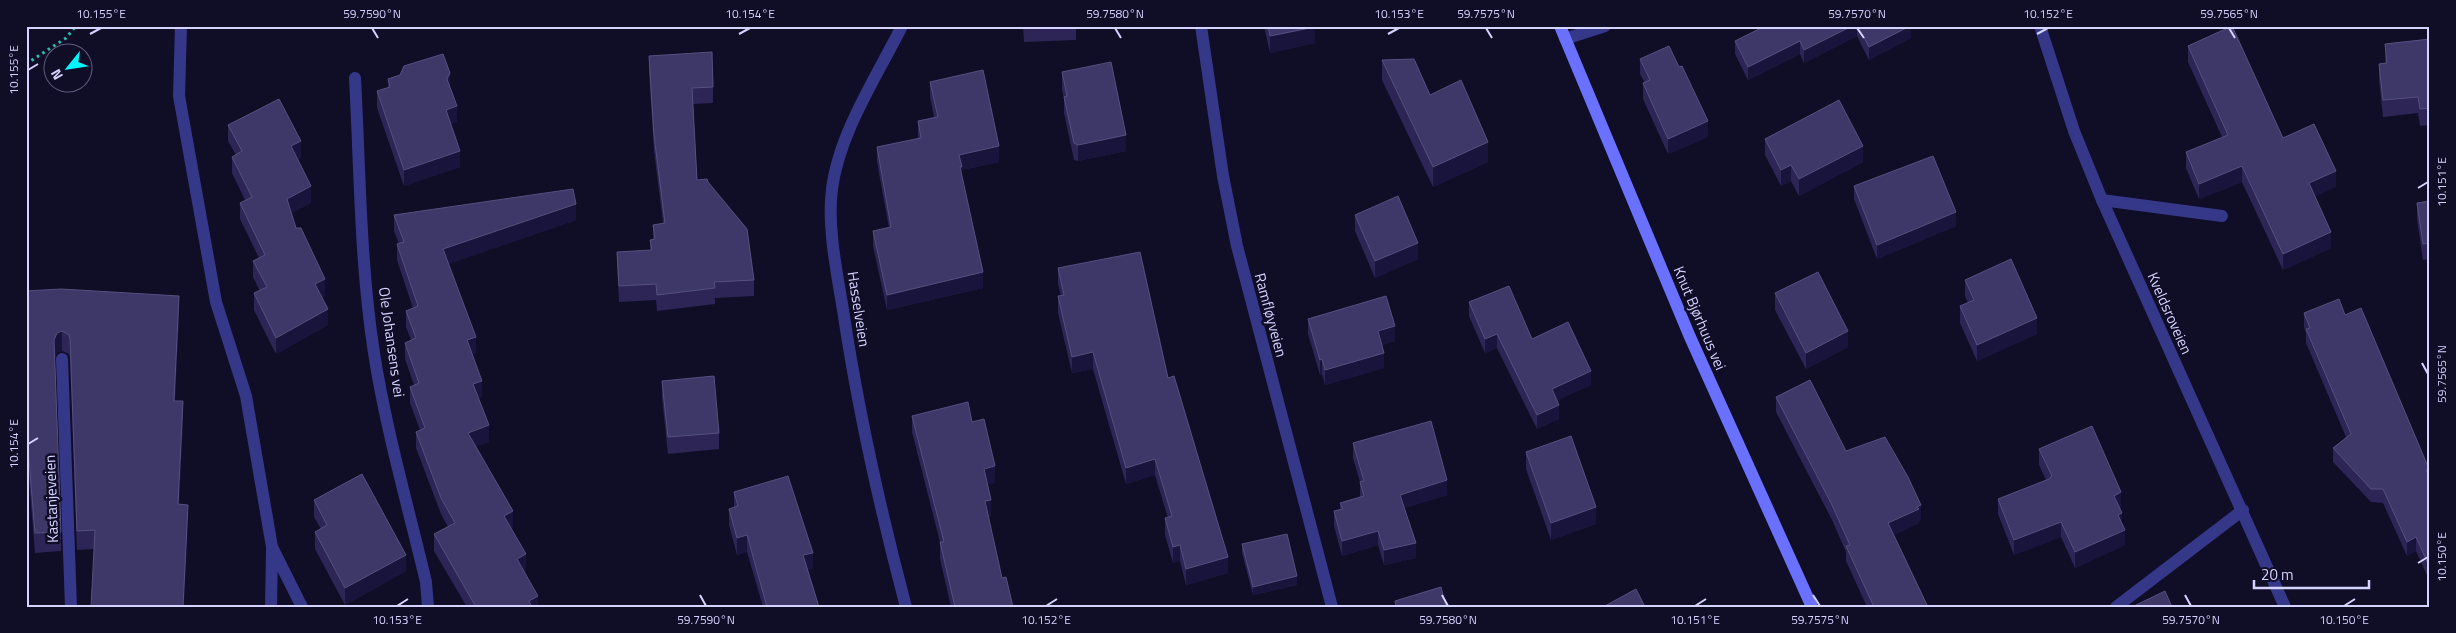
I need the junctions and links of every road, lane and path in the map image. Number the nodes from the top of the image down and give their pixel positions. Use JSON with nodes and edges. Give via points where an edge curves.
{"nodes":[{"id":1,"x":76,"y":26,"type":"edge"},
{"id":2,"x":180,"y":26,"type":"edge"},
{"id":3,"x":902,"y":26,"type":"edge"},
{"id":4,"x":1201,"y":26,"type":"edge"},
{"id":5,"x":1560,"y":26,"type":"edge"},
{"id":6,"x":1605,"y":26,"type":"edge"},
{"id":7,"x":2040,"y":26,"type":"edge"},
{"id":8,"x":1566,"y":39,"type":"junction"},
{"id":9,"x":26,"y":64,"type":"edge"},
{"id":10,"x":355,"y":78,"type":"dead end"},
{"id":11,"x":2102,"y":200,"type":"junction"},
{"id":12,"x":2222,"y":216,"type":"dead end"},
{"id":13,"x":62,"y":359,"type":"dead end"},
{"id":14,"x":2243,"y":510,"type":"junction"},
{"id":15,"x":272,"y":547,"type":"junction"},
{"id":16,"x":72,"y":607,"type":"edge"},
{"id":17,"x":271,"y":607,"type":"edge"},
{"id":18,"x":302,"y":607,"type":"edge"},
{"id":19,"x":428,"y":607,"type":"edge"},
{"id":20,"x":906,"y":607,"type":"edge"},
{"id":21,"x":1332,"y":607,"type":"edge"},
{"id":22,"x":1812,"y":607,"type":"edge"},
{"id":23,"x":2116,"y":607,"type":"edge"},
{"id":24,"x":2285,"y":607,"type":"edge"}],
"edges":[{"from":1,"to":9,"type":"path","via":[[66,38]]},
{"from":2,"to":15,"type":"street","via":[[180,96],[196,192],[216,302],[246,396]]},
{"from":3,"to":20,"type":"street","name":"Hasselveien","via":[[845,137],[832,189],[833,245],[851,360],[885,530]]},
{"from":4,"to":21,"type":"street","name":"Ramfløyveien","via":[[1223,176],[1237,246]]},
{"from":5,"to":8,"type":"main road","name":"Knut Bjørhuus vei"},
{"from":6,"to":8,"type":"street"},
{"from":7,"to":11,"type":"street","name":"Kveldsroveien","via":[[2051,68]]},
{"from":8,"to":22,"type":"main road","name":"Knut Bjørhuus vei","via":[[1690,337]]},
{"from":10,"to":19,"type":"street","name":"Ole Johansens vei","via":[[366,281],[374,354],[426,582]]},
{"from":11,"to":12,"type":"street"},
{"from":11,"to":14,"type":"street","name":"Kveldsroveien"},
{"from":13,"to":16,"type":"street","name":"Kastanjeveien"},
{"from":14,"to":23,"type":"street"},
{"from":14,"to":24,"type":"street","name":"Kveldsroveien"},
{"from":15,"to":17,"type":"street"},
{"from":15,"to":18,"type":"street"}]}
